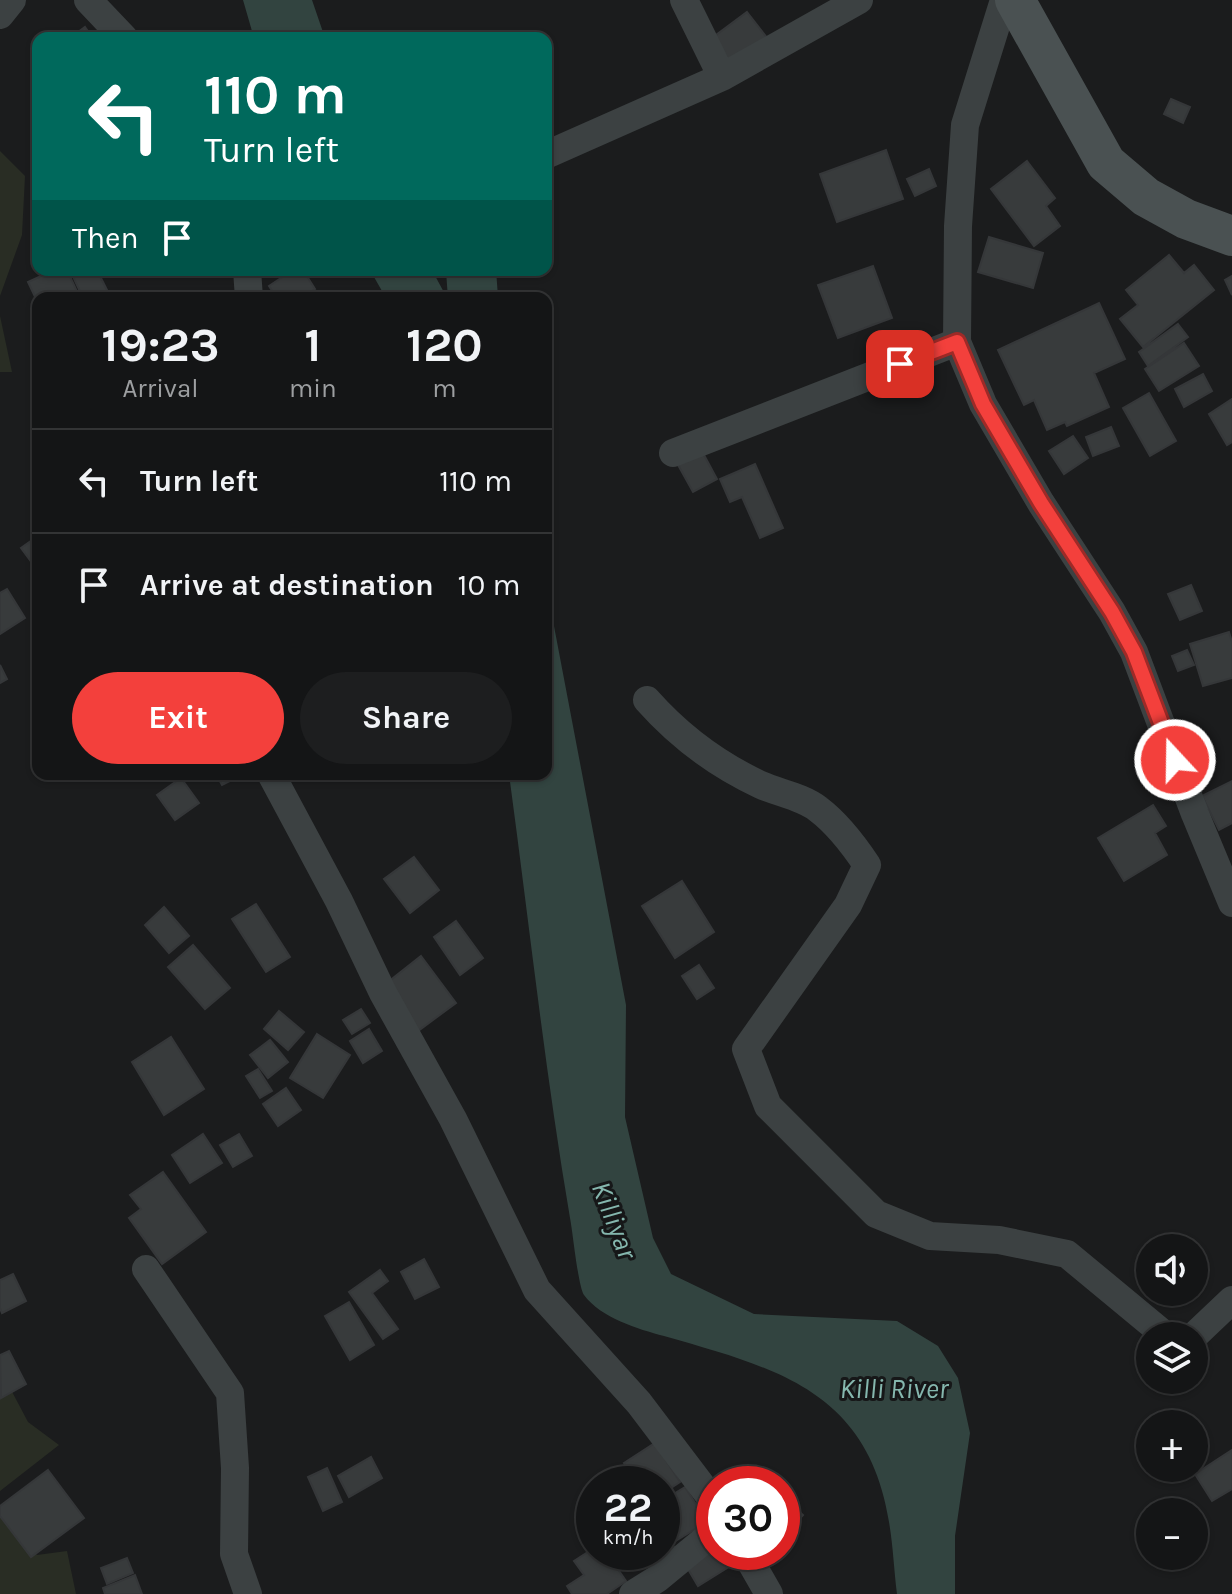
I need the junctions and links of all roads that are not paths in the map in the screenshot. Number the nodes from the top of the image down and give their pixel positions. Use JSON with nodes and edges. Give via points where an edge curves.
{"nodes":[{"id":1,"x":12,"y":0,"type":"edge"},
{"id":2,"x":88,"y":0,"type":"edge"},
{"id":3,"x":684,"y":0,"type":"edge"},
{"id":4,"x":859,"y":0,"type":"edge"},
{"id":5,"x":1004,"y":0,"type":"edge"},
{"id":6,"x":1015,"y":0,"type":"edge"},
{"id":7,"x":0,"y":15,"type":"edge"},
{"id":8,"x":118,"y":32,"type":"edge"},
{"id":9,"x":722,"y":77,"type":"junction"},
{"id":10,"x":552,"y":152,"type":"edge"},
{"id":11,"x":1232,"y":236,"type":"edge"},
{"id":12,"x":957,"y":342,"type":"junction"},
{"id":13,"x":673,"y":453,"type":"dead end"},
{"id":14,"x":647,"y":700,"type":"dead end"},
{"id":15,"x":274,"y":780,"type":"edge"},
{"id":16,"x":1232,"y":903,"type":"edge"},
{"id":17,"x":146,"y":1269,"type":"dead end"},
{"id":18,"x":1232,"y":1300,"type":"edge"},
{"id":19,"x":1149,"y":1322,"type":"edge"},
{"id":20,"x":1208,"y":1323,"type":"edge"},
{"id":21,"x":696,"y":1478,"type":"edge"},
{"id":22,"x":696,"y":1547,"type":"edge"},
{"id":23,"x":755,"y":1570,"type":"edge"},
{"id":24,"x":248,"y":1594,"type":"edge"},
{"id":25,"x":633,"y":1594,"type":"edge"},
{"id":26,"x":769,"y":1594,"type":"edge"}],
"edges":[{"from":1,"to":7,"type":"street"},
{"from":2,"to":8,"type":"street"},
{"from":3,"to":9,"type":"street"},
{"from":4,"to":9,"type":"street"},
{"from":5,"to":12,"type":"street","via":[[965,125]]},
{"from":6,"to":11,"type":"main road","via":[[1106,163],[1146,197]]},
{"from":9,"to":10,"type":"street"},
{"from":12,"to":13,"type":"street"},
{"from":12,"to":16,"type":"street","via":[[983,404],[1134,652]]},
{"from":14,"to":19,"type":"street","via":[[669,725],[721,762],[816,806],[867,865],[848,905],[746,1049],[768,1106],[876,1214],[930,1236],[999,1240],[1067,1254]]},
{"from":15,"to":21,"type":"street","via":[[537,1290],[639,1403]]},
{"from":17,"to":24,"type":"street","via":[[230,1393],[234,1554]]},
{"from":18,"to":20,"type":"street"},
{"from":22,"to":25,"type":"street"},
{"from":23,"to":26,"type":"street"}]}
